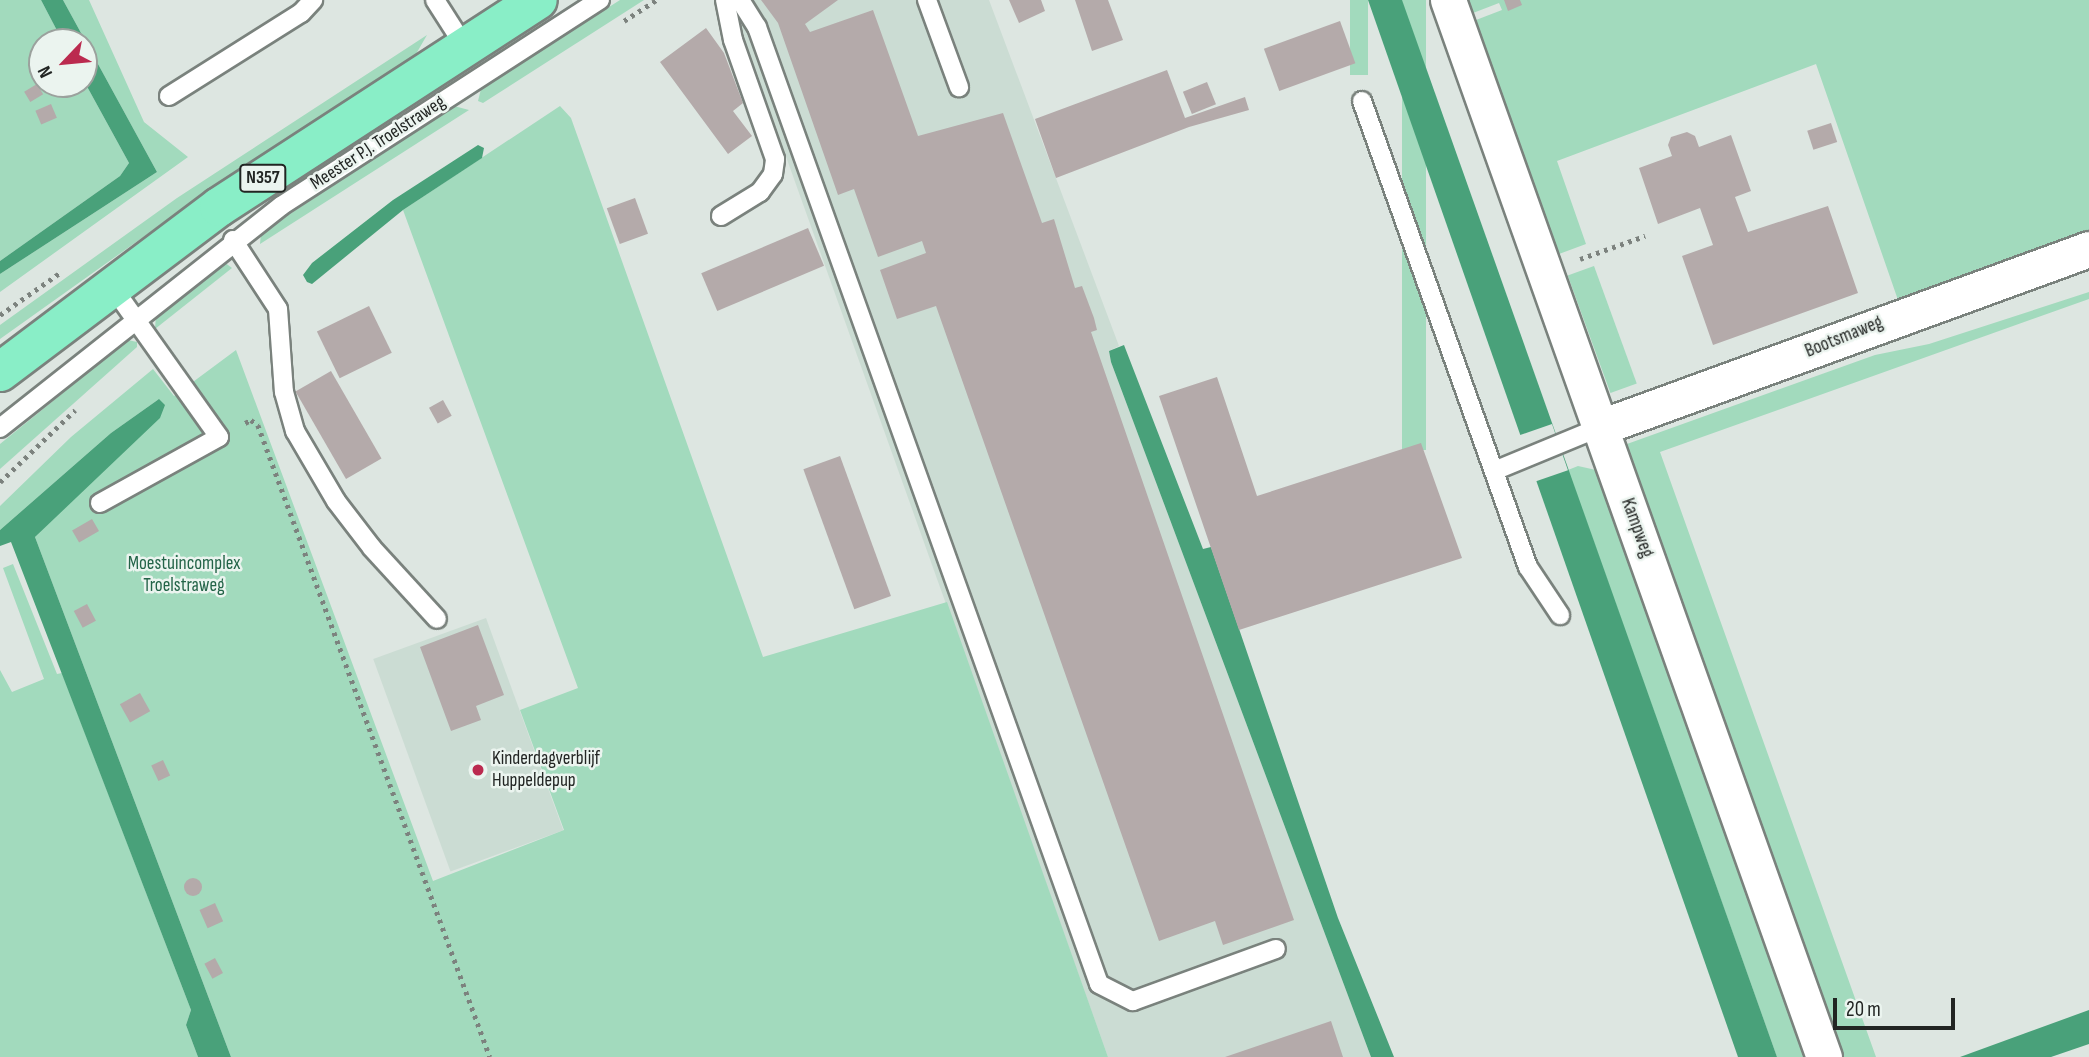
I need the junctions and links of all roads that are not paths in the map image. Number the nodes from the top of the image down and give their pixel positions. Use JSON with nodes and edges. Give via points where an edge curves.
{"nodes":[{"id":1,"x":313,"y":0,"type":"edge"},
{"id":2,"x":435,"y":0,"type":"edge"},
{"id":3,"x":538,"y":0,"type":"edge"},
{"id":4,"x":600,"y":0,"type":"edge"},
{"id":5,"x":725,"y":0,"type":"edge"},
{"id":6,"x":740,"y":0,"type":"edge"},
{"id":7,"x":927,"y":0,"type":"edge"},
{"id":8,"x":1448,"y":0,"type":"edge"},
{"id":9,"x":465,"y":47,"type":"junction"},
{"id":10,"x":959,"y":87,"type":"dead end"},
{"id":11,"x":169,"y":96,"type":"dead end"},
{"id":12,"x":1362,"y":101,"type":"dead end"},
{"id":13,"x":721,"y":216,"type":"dead end"},
{"id":14,"x":233,"y":240,"type":"junction"},
{"id":15,"x":2089,"y":249,"type":"edge"},
{"id":16,"x":113,"y":288,"type":"junction"},
{"id":17,"x":135,"y":319,"type":"junction"},
{"id":18,"x":0,"y":372,"type":"edge"},
{"id":19,"x":1601,"y":427,"type":"junction"},
{"id":20,"x":0,"y":428,"type":"edge"},
{"id":21,"x":1493,"y":471,"type":"junction"},
{"id":22,"x":100,"y":503,"type":"dead end"},
{"id":23,"x":1560,"y":615,"type":"dead end"},
{"id":24,"x":437,"y":619,"type":"dead end"},
{"id":25,"x":1276,"y":949,"type":"dead end"},
{"id":26,"x":1824,"y":1057,"type":"edge"}],
"edges":[{"from":1,"to":11,"type":"lane","via":[[301,13]]},
{"from":2,"to":9,"type":"lane"},
{"from":3,"to":9,"type":"main road","name":"Meester P.J. Troelstraweg","number":"N357"},
{"from":4,"to":14,"type":"lane","name":"Meester P.J. Troelstraweg"},
{"from":5,"to":13,"type":"lane","via":[[733,40],[775,159],[773,174],[760,192]]},
{"from":6,"to":25,"type":"lane","via":[[757,27],[1099,984],[1133,1001]]},
{"from":7,"to":10,"type":"lane"},
{"from":8,"to":19,"type":"street","name":"Kampweg"},
{"from":9,"to":16,"type":"main road","name":"Meester P.J. Troelstraweg","number":"N357","via":[[219,207]]},
{"from":12,"to":21,"type":"lane"},
{"from":14,"to":17,"type":"lane","name":"Meester P.J. Troelstraweg"},
{"from":14,"to":24,"type":"lane","via":[[278,309],[284,392],[295,431],[358,529]]},
{"from":15,"to":19,"type":"street","name":"Bootsmaweg"},
{"from":16,"to":17,"type":"lane"},
{"from":16,"to":18,"type":"main road","name":"Meester P.J. Troelstraweg","number":"N357"},
{"from":17,"to":20,"type":"lane","name":"Meester P.J. Troelstraweg"},
{"from":17,"to":22,"type":"lane","via":[[219,438]]},
{"from":19,"to":21,"type":"lane"},
{"from":19,"to":26,"type":"street","name":"Kampweg"},
{"from":21,"to":23,"type":"lane","via":[[1528,567]]}]}
